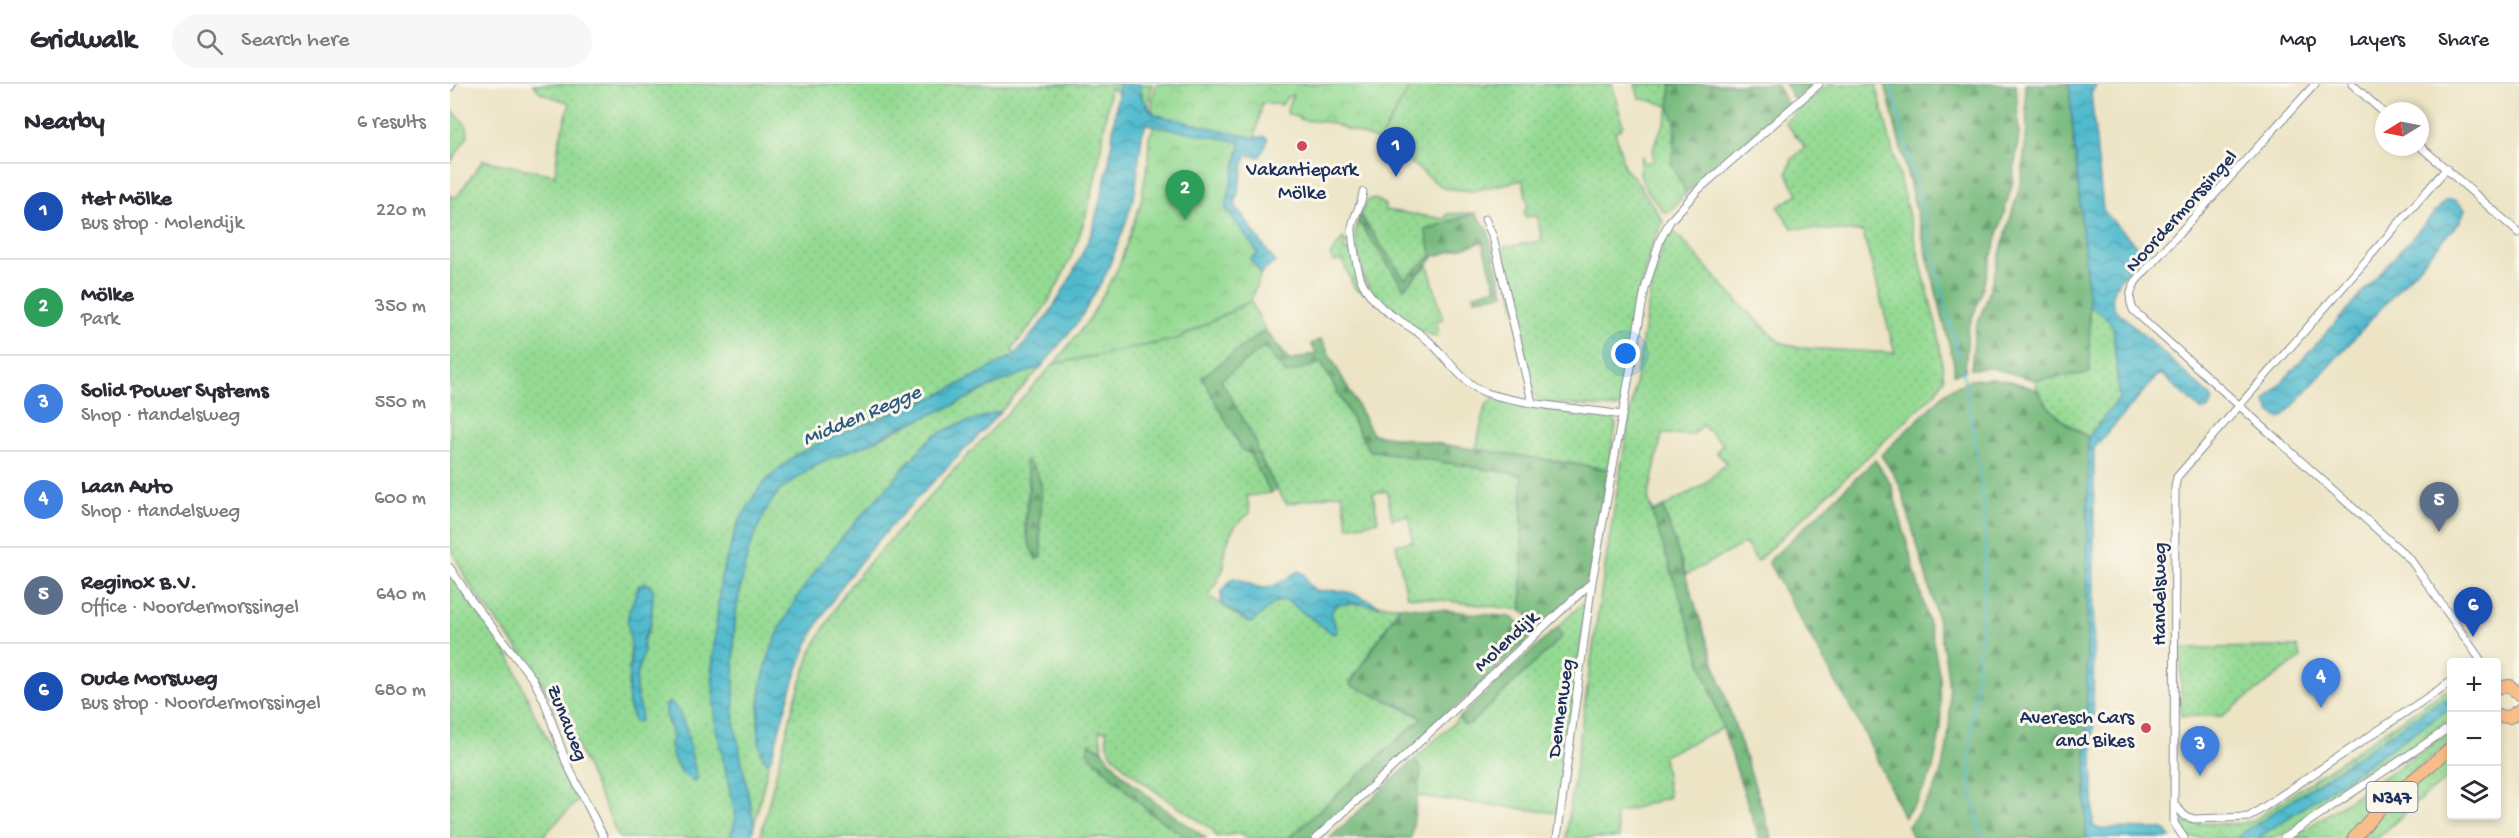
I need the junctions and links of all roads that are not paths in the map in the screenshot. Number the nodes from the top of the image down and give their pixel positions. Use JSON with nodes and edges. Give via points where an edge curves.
{"nodes":[{"id":1,"x":1819,"y":84,"type":"edge"},
{"id":2,"x":2315,"y":84,"type":"edge"},
{"id":3,"x":2352,"y":84,"type":"edge"},
{"id":4,"x":2375,"y":105,"type":"edge"},
{"id":5,"x":2429,"y":153,"type":"edge"},
{"id":6,"x":2447,"y":168,"type":"junction"},
{"id":7,"x":1363,"y":192,"type":"dead end"},
{"id":8,"x":1485,"y":219,"type":"dead end"},
{"id":9,"x":2519,"y":233,"type":"edge"},
{"id":10,"x":1532,"y":402,"type":"junction"},
{"id":11,"x":2238,"y":406,"type":"junction"},
{"id":12,"x":1622,"y":415,"type":"junction"},
{"id":13,"x":450,"y":568,"type":"edge"},
{"id":14,"x":1592,"y":582,"type":"junction"},
{"id":15,"x":2477,"y":658,"type":"edge"},
{"id":16,"x":2447,"y":687,"type":"edge"},
{"id":17,"x":2501,"y":687,"type":"edge"},
{"id":18,"x":2519,"y":694,"type":"edge"},
{"id":19,"x":2517,"y":715,"type":"edge"},
{"id":20,"x":2501,"y":717,"type":"edge"},
{"id":21,"x":2447,"y":729,"type":"edge"},
{"id":22,"x":2447,"y":750,"type":"edge"},
{"id":23,"x":2174,"y":804,"type":"junction"},
{"id":24,"x":603,"y":838,"type":"edge"},
{"id":25,"x":1316,"y":838,"type":"edge"},
{"id":26,"x":1557,"y":838,"type":"edge"},
{"id":27,"x":2184,"y":838,"type":"edge"},
{"id":28,"x":2284,"y":838,"type":"edge"},
{"id":29,"x":2354,"y":838,"type":"edge"}],
"edges":[{"from":1,"to":12,"type":"street","via":[[1699,189],[1670,221],[1645,289]]},
{"from":2,"to":11,"type":"street","name":"Noordermorssingel","via":[[2131,291],[2134,311]]},
{"from":3,"to":4,"type":"street"},
{"from":5,"to":6,"type":"street"},
{"from":6,"to":9,"type":"street"},
{"from":6,"to":11,"type":"street"},
{"from":7,"to":10,"type":"street","via":[[1352,228],[1362,281],[1374,301],[1385,313],[1431,343],[1478,389]]},
{"from":8,"to":10,"type":"street","via":[[1493,237]]},
{"from":10,"to":12,"type":"street"},
{"from":11,"to":15,"type":"street","name":"Noordermorssingel","via":[[2410,559]]},
{"from":11,"to":23,"type":"street","name":"Handelsweg","via":[[2180,472],[2176,482]]},
{"from":12,"to":14,"type":"street"},
{"from":13,"to":24,"type":"street","name":"Zunaweg","via":[[534,679],[566,762]]},
{"from":14,"to":25,"type":"street","name":"Molendijk"},
{"from":14,"to":26,"type":"street","name":"Dennenweg"},
{"from":16,"to":23,"type":"street","via":[[2249,817],[2194,819]]},
{"from":17,"to":18,"type":"main road","via":[[2510,686]]},
{"from":19,"to":20,"type":"main road"},
{"from":21,"to":28,"type":"street"},
{"from":22,"to":29,"type":"main road","number":"N347","via":[[2382,806]]},
{"from":23,"to":27,"type":"street","name":"Handelsweg","via":[[2174,823]]}]}
